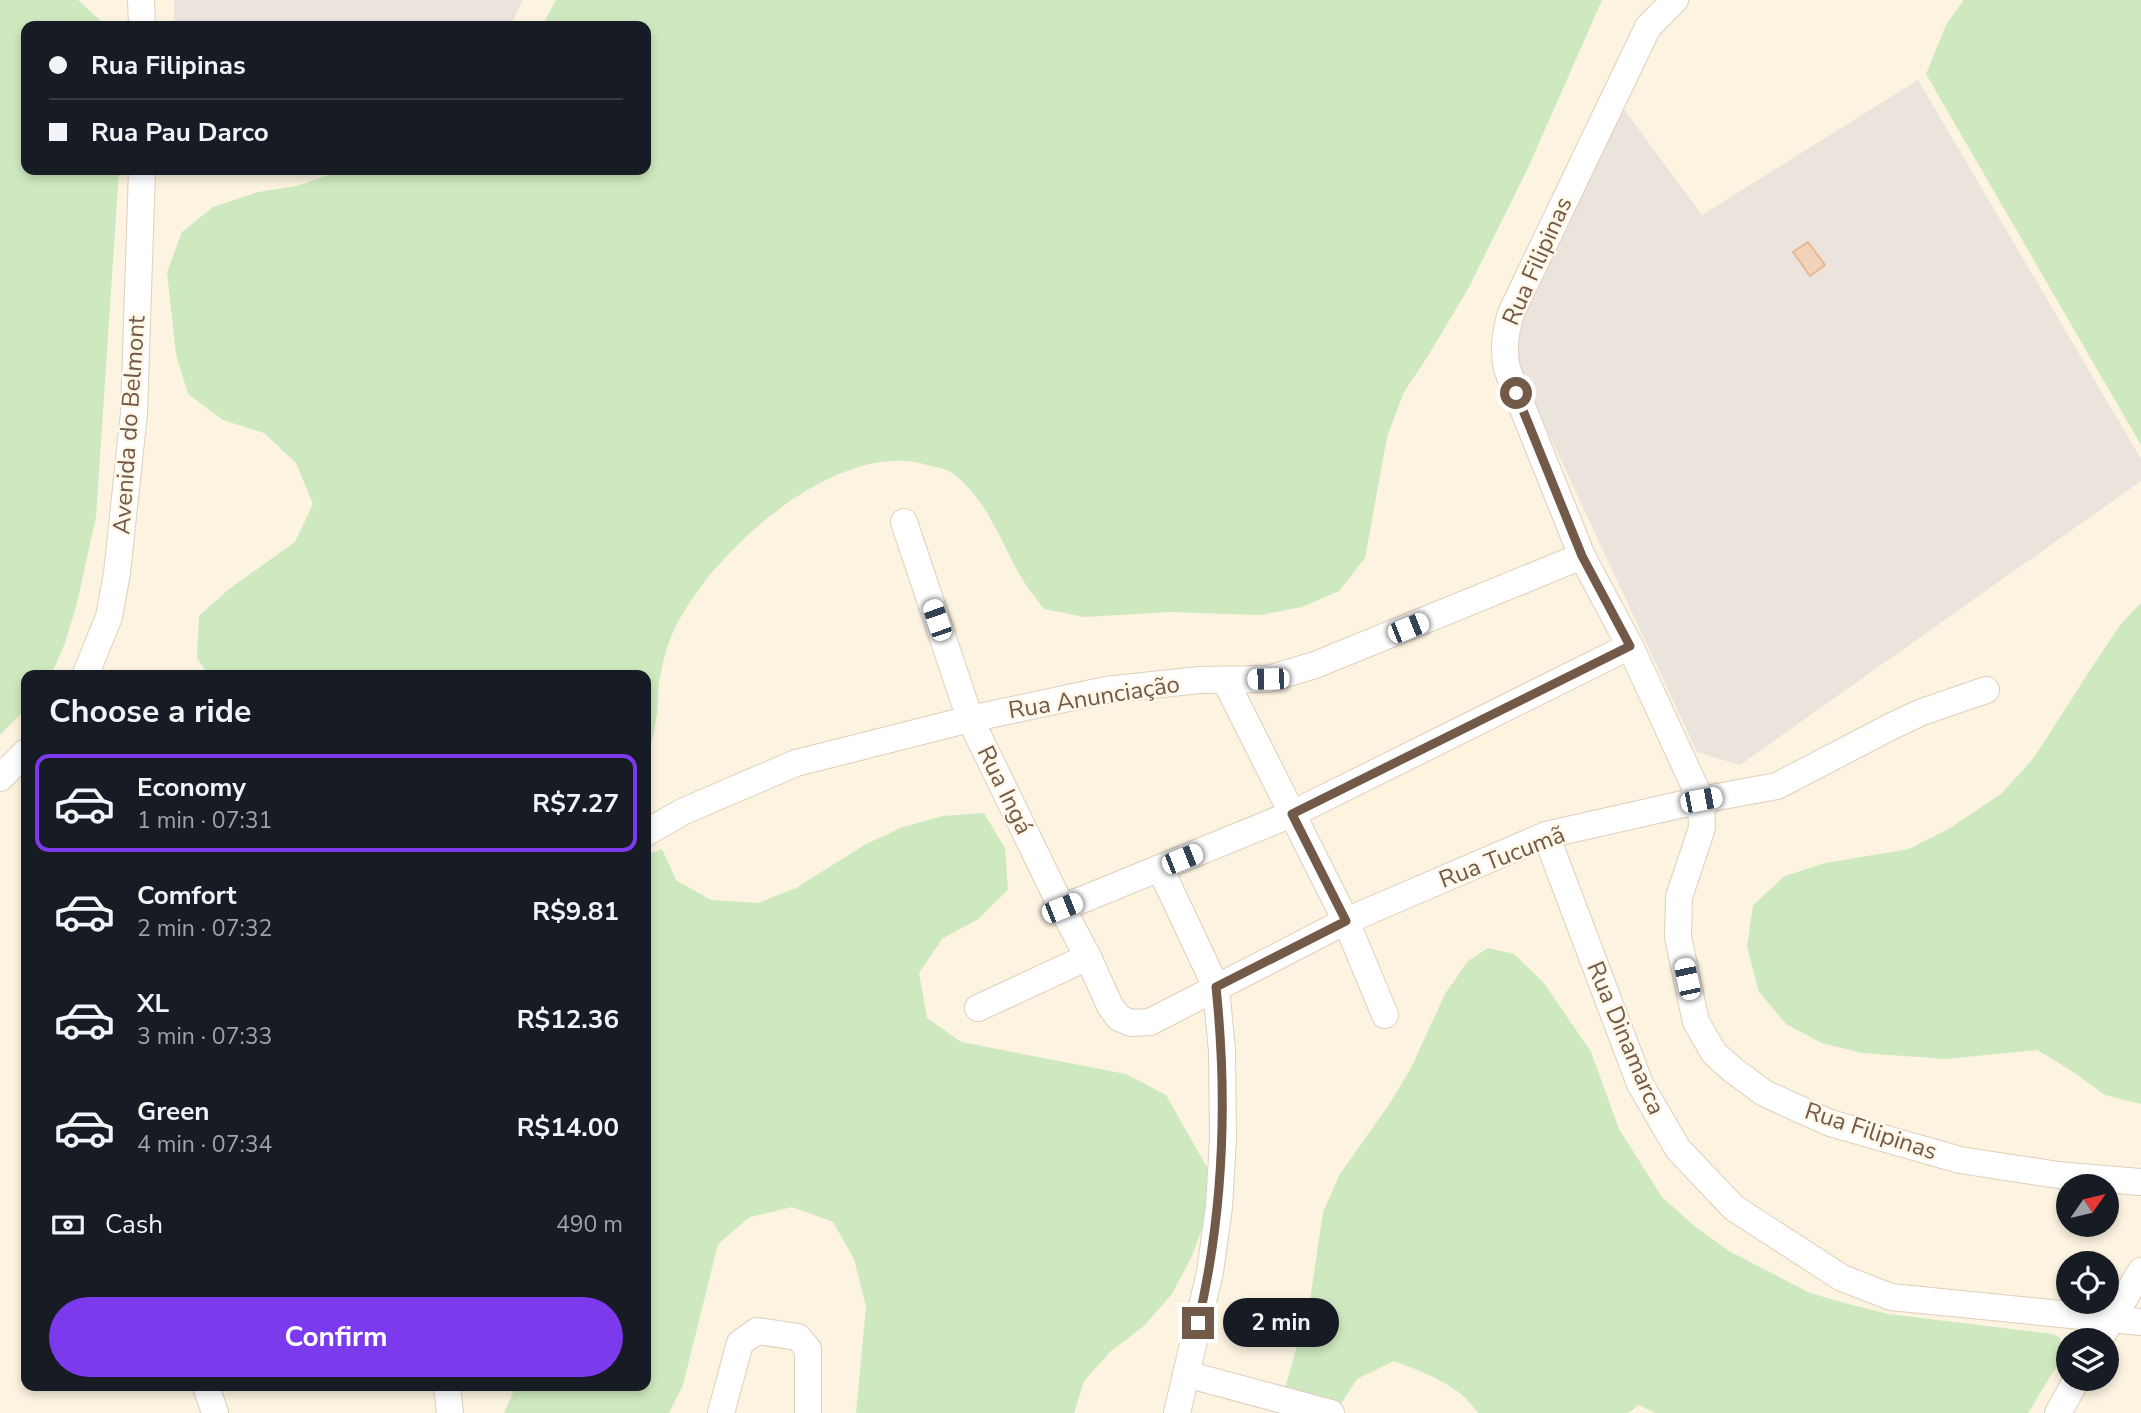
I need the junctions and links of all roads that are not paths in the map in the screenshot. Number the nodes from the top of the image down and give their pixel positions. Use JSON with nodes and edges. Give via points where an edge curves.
{"nodes":[{"id":1,"x":141,"y":0,"type":"edge"},
{"id":2,"x":1675,"y":0,"type":"edge"},
{"id":3,"x":142,"y":21,"type":"edge"},
{"id":4,"x":142,"y":175,"type":"edge"},
{"id":5,"x":904,"y":522,"type":"dead end"},
{"id":6,"x":1582,"y":556,"type":"junction"},
{"id":7,"x":1630,"y":646,"type":"junction"},
{"id":8,"x":87,"y":670,"type":"edge"},
{"id":9,"x":1224,"y":680,"type":"junction"},
{"id":10,"x":1986,"y":690,"type":"dead end"},
{"id":11,"x":970,"y":719,"type":"junction"},
{"id":12,"x":21,"y":757,"type":"edge"},
{"id":13,"x":0,"y":778,"type":"edge"},
{"id":14,"x":1701,"y":800,"type":"junction"},
{"id":15,"x":1292,"y":814,"type":"junction"},
{"id":16,"x":651,"y":830,"type":"edge"},
{"id":17,"x":1546,"y":835,"type":"junction"},
{"id":18,"x":1160,"y":868,"type":"junction"},
{"id":19,"x":1062,"y":908,"type":"junction"},
{"id":20,"x":1346,"y":921,"type":"junction"},
{"id":21,"x":1088,"y":957,"type":"junction"},
{"id":22,"x":1216,"y":987,"type":"junction"},
{"id":23,"x":978,"y":1008,"type":"dead end"},
{"id":24,"x":1385,"y":1015,"type":"dead end"},
{"id":25,"x":1150,"y":1023,"type":"joint"},
{"id":26,"x":2141,"y":1182,"type":"edge"},
{"id":27,"x":2141,"y":1271,"type":"edge"},
{"id":28,"x":2141,"y":1322,"type":"edge"},
{"id":29,"x":2094,"y":1328,"type":"edge"},
{"id":30,"x":2106,"y":1328,"type":"edge"},
{"id":31,"x":2114,"y":1328,"type":"edge"},
{"id":32,"x":1186,"y":1374,"type":"junction"},
{"id":33,"x":208,"y":1391,"type":"edge"},
{"id":34,"x":448,"y":1391,"type":"edge"},
{"id":35,"x":2070,"y":1391,"type":"edge"},
{"id":36,"x":215,"y":1413,"type":"edge"},
{"id":37,"x":450,"y":1413,"type":"edge"},
{"id":38,"x":721,"y":1413,"type":"edge"},
{"id":39,"x":808,"y":1413,"type":"edge"},
{"id":40,"x":1177,"y":1413,"type":"edge"},
{"id":41,"x":1331,"y":1413,"type":"edge"},
{"id":42,"x":2058,"y":1413,"type":"edge"}],
"edges":[{"from":1,"to":3,"type":"street"},
{"from":2,"to":6,"type":"street","name":"Rua Filipinas","via":[[1648,27],[1534,262],[1505,335],[1507,369]]},
{"from":4,"to":8,"type":"street","name":"Avenida do Belmont","via":[[134,413],[117,573],[109,617]]},
{"from":5,"to":11,"type":"street","name":"Rua Ingá"},
{"from":6,"to":7,"type":"street","name":"Rua Filipinas"},
{"from":6,"to":9,"type":"street","name":"Rua Anunciação","via":[[1315,665],[1268,679]]},
{"from":7,"to":14,"type":"street","name":"Rua Filipinas"},
{"from":7,"to":15,"type":"street"},
{"from":9,"to":11,"type":"street","name":"Rua Anunciação","via":[[1106,690]]},
{"from":9,"to":15,"type":"street"},
{"from":10,"to":14,"type":"street","name":"Rua Tucumã","via":[[1922,712],[1777,786]]},
{"from":11,"to":16,"type":"street","name":"Rua Anunciação","via":[[796,763]]},
{"from":11,"to":19,"type":"street","name":"Rua Ingá"},
{"from":12,"to":13,"type":"street"},
{"from":14,"to":17,"type":"street","name":"Rua Tucumã"},
{"from":14,"to":26,"type":"street","name":"Rua Filipinas","via":[[1702,828],[1679,897],[1678,937],[1696,1022],[1714,1053],[1733,1070],[1764,1093],[1830,1123],[1960,1160]]},
{"from":15,"to":18,"type":"street"},
{"from":15,"to":20,"type":"street"},
{"from":17,"to":20,"type":"street","name":"Rua Tucumã"},
{"from":17,"to":29,"type":"street","name":"Rua Dinamarca","via":[[1640,1084],[1678,1149],[1734,1208],[1842,1278],[1891,1297],[1960,1303]]},
{"from":18,"to":19,"type":"street"},
{"from":18,"to":22,"type":"street"},
{"from":19,"to":21,"type":"street","name":"Rua Ingá"},
{"from":20,"to":22,"type":"street","name":"Rua Tucumã"},
{"from":20,"to":24,"type":"street"},
{"from":21,"to":23,"type":"street"},
{"from":21,"to":25,"type":"street","name":"Rua Ingá","via":[[1119,1018]]},
{"from":22,"to":25,"type":"street","name":"Rua Tucumã"},
{"from":22,"to":32,"type":"street","via":[[1223,1051],[1219,1207],[1210,1272]]},
{"from":27,"to":30,"type":"street"},
{"from":28,"to":31,"type":"street","name":"Rua Dinamarca"},
{"from":32,"to":40,"type":"street"},
{"from":32,"to":41,"type":"street"},
{"from":33,"to":36,"type":"street"},
{"from":34,"to":37,"type":"street"},
{"from":35,"to":42,"type":"street"},
{"from":38,"to":39,"type":"street","via":[[740,1343],[757,1331],[798,1336],[808,1349]]}]}
